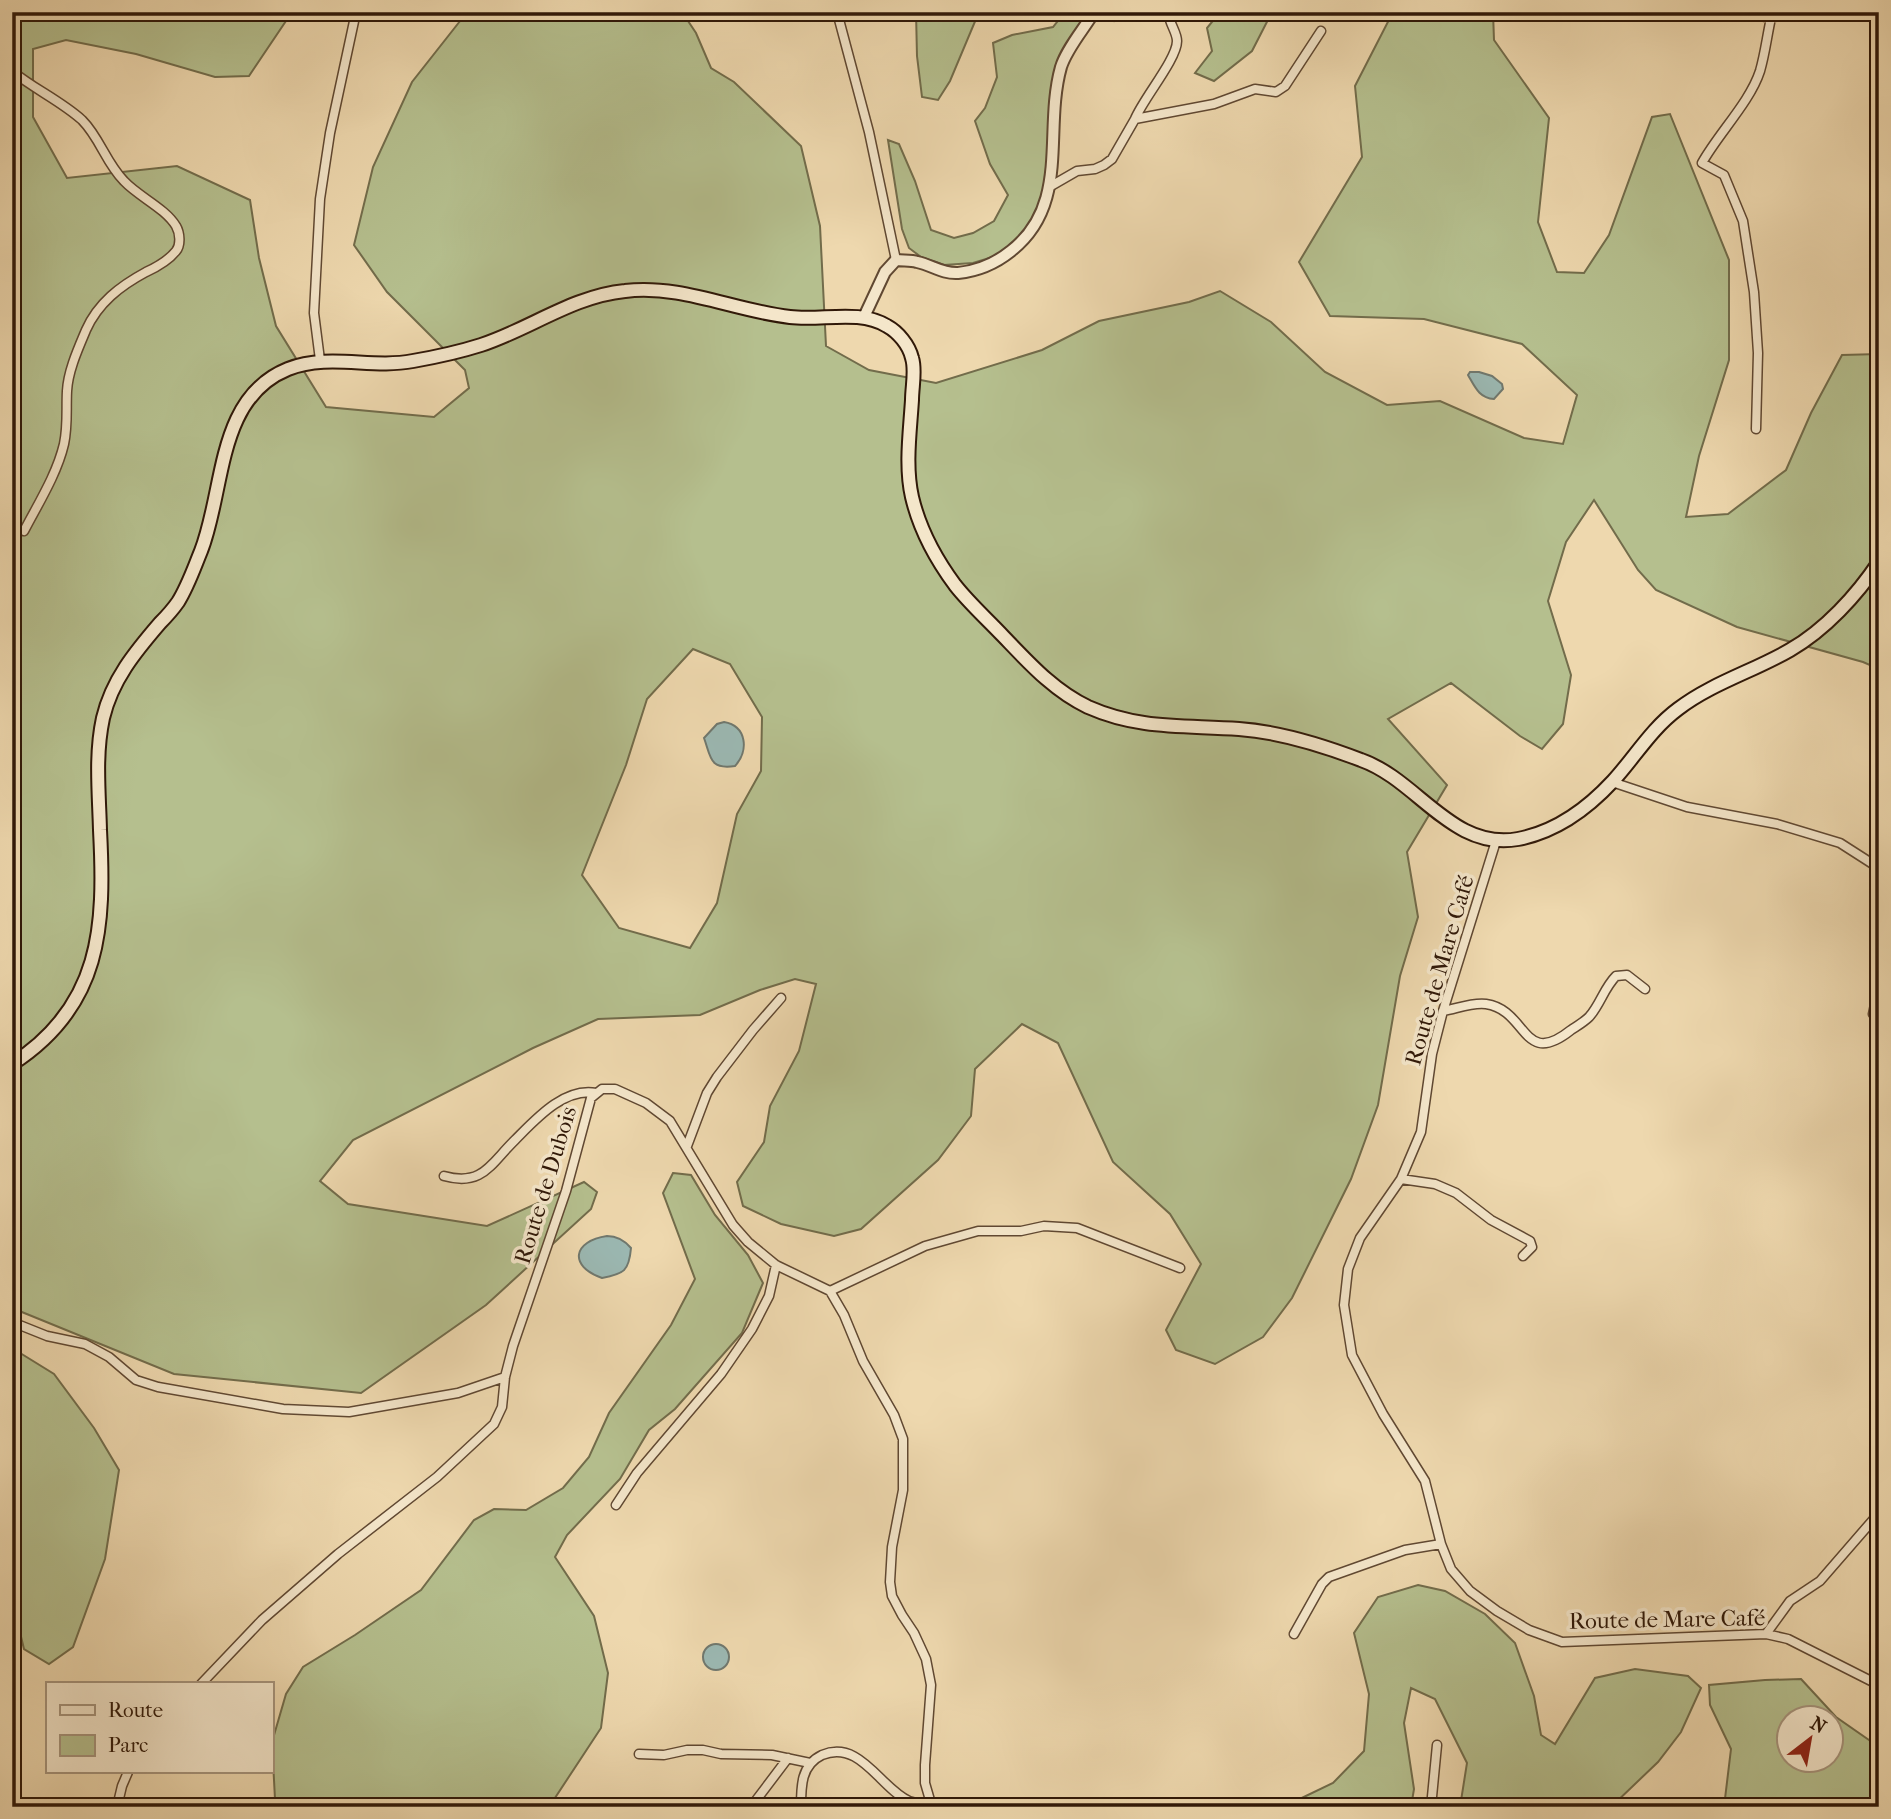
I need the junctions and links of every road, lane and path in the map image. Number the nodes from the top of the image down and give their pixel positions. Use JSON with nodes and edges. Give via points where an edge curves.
{"nodes":[{"id":1,"x":356,"y":12,"type":"edge"},
{"id":2,"x":837,"y":12,"type":"edge"},
{"id":3,"x":1094,"y":12,"type":"edge"},
{"id":4,"x":1174,"y":12,"type":"edge"},
{"id":5,"x":1791,"y":12,"type":"edge"},
{"id":6,"x":1751,"y":14,"type":"edge"},
{"id":7,"x":1771,"y":18,"type":"junction"},
{"id":8,"x":1321,"y":31,"type":"dead end"},
{"id":9,"x":12,"y":71,"type":"edge"},
{"id":10,"x":1135,"y":119,"type":"junction"},
{"id":11,"x":1051,"y":186,"type":"junction"},
{"id":12,"x":896,"y":260,"type":"junction"},
{"id":13,"x":864,"y":317,"type":"junction"},
{"id":14,"x":320,"y":360,"type":"junction"},
{"id":15,"x":1756,"y":429,"type":"dead end"},
{"id":16,"x":23,"y":531,"type":"dead end"},
{"id":17,"x":1879,"y":562,"type":"edge"},
{"id":18,"x":1612,"y":782,"type":"junction"},
{"id":19,"x":1496,"y":841,"type":"junction"},
{"id":20,"x":1879,"y":868,"type":"edge"},
{"id":21,"x":1879,"y":985,"type":"edge"},
{"id":22,"x":1645,"y":989,"type":"dead end"},
{"id":23,"x":781,"y":998,"type":"dead end"},
{"id":24,"x":1443,"y":1012,"type":"junction"},
{"id":25,"x":1872,"y":1014,"type":"dead end"},
{"id":26,"x":12,"y":1064,"type":"edge"},
{"id":27,"x":596,"y":1093,"type":"junction"},
{"id":28,"x":687,"y":1146,"type":"junction"},
{"id":29,"x":444,"y":1177,"type":"dead end"},
{"id":30,"x":1401,"y":1179,"type":"junction"},
{"id":31,"x":1523,"y":1256,"type":"dead end"},
{"id":32,"x":776,"y":1265,"type":"junction"},
{"id":33,"x":1180,"y":1269,"type":"dead end"},
{"id":34,"x":830,"y":1291,"type":"junction"},
{"id":35,"x":12,"y":1322,"type":"edge"},
{"id":36,"x":505,"y":1377,"type":"junction"},
{"id":37,"x":616,"y":1505,"type":"dead end"},
{"id":38,"x":1879,"y":1513,"type":"edge"},
{"id":39,"x":1441,"y":1545,"type":"junction"},
{"id":40,"x":1294,"y":1634,"type":"dead end"},
{"id":41,"x":1766,"y":1634,"type":"junction"},
{"id":42,"x":203,"y":1682,"type":"edge"},
{"id":43,"x":1879,"y":1685,"type":"edge"},
{"id":44,"x":1437,"y":1745,"type":"dead end"},
{"id":45,"x":639,"y":1754,"type":"dead end"},
{"id":46,"x":788,"y":1758,"type":"junction"},
{"id":47,"x":810,"y":1763,"type":"junction"},
{"id":48,"x":128,"y":1773,"type":"edge"},
{"id":49,"x":931,"y":1805,"type":"edge"},
{"id":50,"x":117,"y":1807,"type":"edge"},
{"id":51,"x":751,"y":1807,"type":"edge"},
{"id":52,"x":801,"y":1807,"type":"edge"},
{"id":53,"x":1431,"y":1807,"type":"edge"}],
"edges":[{"from":1,"to":14,"type":"street","via":[[320,199],[314,313]]},
{"from":2,"to":12,"type":"street"},
{"from":3,"to":11,"type":"street","via":[[1062,64],[1054,113]]},
{"from":4,"to":10,"type":"street","via":[[1170,20],[1177,44]]},
{"from":5,"to":7,"type":"street"},
{"from":6,"to":7,"type":"street"},
{"from":7,"to":15,"type":"street","via":[[1759,73],[1702,163],[1724,175],[1743,221],[1755,304]]},
{"from":8,"to":10,"type":"street","via":[[1285,86],[1276,92],[1255,89],[1214,104]]},
{"from":9,"to":16,"type":"street","via":[[81,119],[122,180],[167,216],[180,237],[174,254],[122,286],[99,307],[87,327],[69,375],[63,447]]},
{"from":10,"to":11,"type":"street","via":[[1104,165],[1077,171]]},
{"from":11,"to":12,"type":"street","via":[[1031,232],[987,266],[956,273]]},
{"from":12,"to":13,"type":"street","via":[[885,272]]},
{"from":13,"to":14,"type":"main road","via":[[791,318],[683,294],[618,291],[586,299],[482,345],[432,357],[398,364]]},
{"from":13,"to":19,"type":"main road","via":[[894,330],[912,354],[908,462],[912,495],[932,553],[960,592],[1044,679],[1083,705],[1127,722],[1281,734],[1369,762],[1400,780],[1467,834]]},
{"from":14,"to":26,"type":"main road","via":[[274,376],[243,407],[223,460],[210,528],[190,580],[175,607],[127,663],[112,689],[104,712],[97,768],[103,906],[93,961],[73,1006],[50,1033]]},
{"from":17,"to":18,"type":"main road","via":[[1842,607],[1793,649],[1678,709],[1644,740]]},
{"from":18,"to":19,"type":"main road","via":[[1582,810],[1552,828],[1525,838]]},
{"from":18,"to":20,"type":"street","via":[[1687,807],[1777,824],[1840,844]]},
{"from":19,"to":24,"type":"street","name":"Route de Mare Café"},
{"from":21,"to":25,"type":"street"},
{"from":22,"to":24,"type":"street","via":[[1627,975],[1616,976],[1590,1016],[1550,1044],[1534,1042],[1496,1007],[1478,1004]]},
{"from":23,"to":28,"type":"street","via":[[707,1093]]},
{"from":24,"to":30,"type":"street","name":"Route de Mare Café","via":[[1421,1132]]},
{"from":27,"to":28,"type":"street","name":"Route de Dubois","via":[[615,1089],[646,1102],[670,1121]]},
{"from":27,"to":29,"type":"street","via":[[566,1097],[513,1141],[487,1171],[459,1180]]},
{"from":27,"to":36,"type":"street","name":"Route de Dubois"},
{"from":28,"to":32,"type":"street","name":"Route de Dubois","via":[[733,1225]]},
{"from":30,"to":31,"type":"street","via":[[1457,1193],[1491,1220],[1530,1241],[1532,1247]]},
{"from":30,"to":39,"type":"street","name":"Route de Mare Café","via":[[1360,1238],[1348,1269],[1344,1305],[1352,1355],[1425,1481]]},
{"from":32,"to":34,"type":"street","name":"Route de Dubois"},
{"from":32,"to":37,"type":"street","via":[[769,1296],[752,1329],[721,1374],[636,1473]]},
{"from":33,"to":34,"type":"street","via":[[1077,1228],[1044,1226],[978,1231],[925,1246]]},
{"from":34,"to":49,"type":"street","via":[[903,1439],[903,1490],[890,1582],[892,1596],[926,1659],[931,1685],[925,1765]]},
{"from":35,"to":36,"type":"street","via":[[85,1344],[136,1380],[283,1409],[349,1412],[458,1393]]},
{"from":36,"to":42,"type":"street","name":"Route de Dubois","via":[[502,1407],[494,1424],[437,1477],[262,1620]]},
{"from":38,"to":41,"type":"street","via":[[1820,1581],[1790,1601]]},
{"from":39,"to":40,"type":"street","via":[[1405,1550],[1329,1577]]},
{"from":39,"to":41,"type":"street","name":"Route de Mare Café","via":[[1451,1569],[1470,1591],[1529,1630],[1562,1642]]},
{"from":41,"to":43,"type":"street","name":"Route de Mare Café","via":[[1788,1639]]},
{"from":44,"to":53,"type":"street"},
{"from":45,"to":46,"type":"street","via":[[687,1750]]},
{"from":46,"to":47,"type":"street"},
{"from":46,"to":51,"type":"street"},
{"from":47,"to":49,"type":"street","via":[[832,1752],[849,1754],[907,1800]]},
{"from":47,"to":52,"type":"street","via":[[802,1782]]},
{"from":48,"to":50,"type":"street"}]}
